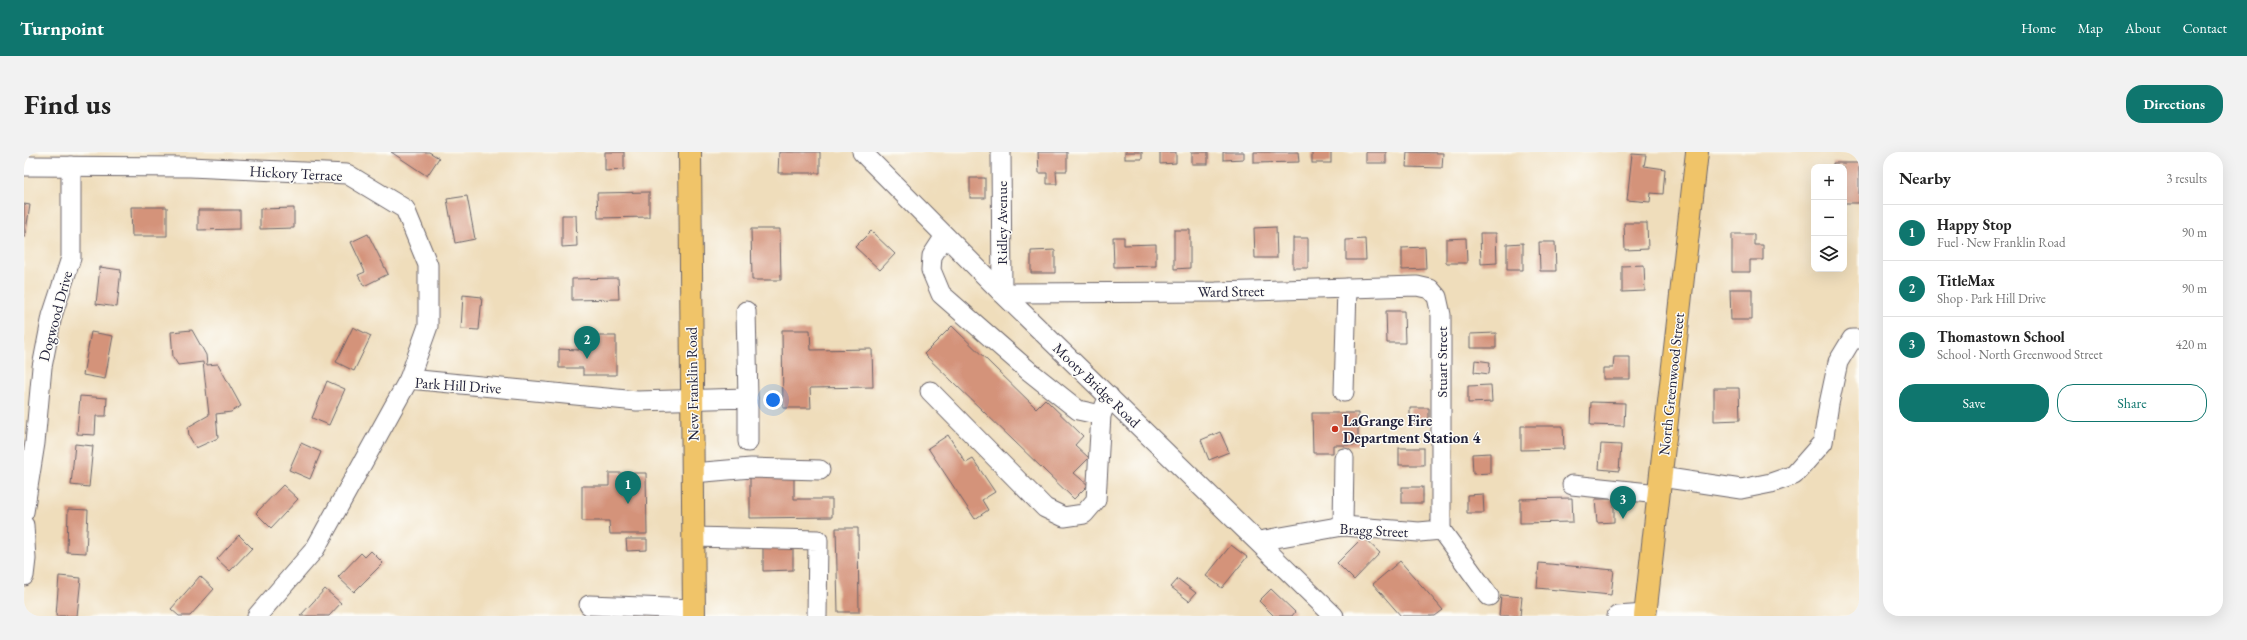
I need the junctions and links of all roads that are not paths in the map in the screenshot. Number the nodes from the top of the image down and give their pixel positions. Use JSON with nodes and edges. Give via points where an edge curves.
{"nodes":[{"id":1,"x":690,"y":152,"type":"edge"},
{"id":2,"x":862,"y":152,"type":"edge"},
{"id":3,"x":1001,"y":152,"type":"edge"},
{"id":4,"x":1697,"y":152,"type":"edge"},
{"id":5,"x":24,"y":166,"type":"edge"},
{"id":6,"x":71,"y":166,"type":"junction"},
{"id":7,"x":945,"y":236,"type":"junction"},
{"id":8,"x":1347,"y":288,"type":"junction"},
{"id":9,"x":1002,"y":293,"type":"junction"},
{"id":10,"x":746,"y":311,"type":"dead end"},
{"id":11,"x":1441,"y":315,"type":"joint"},
{"id":12,"x":1857,"y":337,"type":"edge"},
{"id":13,"x":409,"y":379,"type":"junction"},
{"id":14,"x":930,"y":391,"type":"dead end"},
{"id":15,"x":1344,"y":392,"type":"dead end"},
{"id":16,"x":1109,"y":396,"type":"junction"},
{"id":17,"x":748,"y":398,"type":"junction"},
{"id":18,"x":692,"y":400,"type":"junction"},
{"id":19,"x":1101,"y":415,"type":"junction"},
{"id":20,"x":748,"y":442,"type":"dead end"},
{"id":21,"x":1344,"y":458,"type":"dead end"},
{"id":22,"x":820,"y":470,"type":"dead end"},
{"id":23,"x":693,"y":473,"type":"junction"},
{"id":24,"x":1572,"y":485,"type":"dead end"},
{"id":25,"x":1660,"y":485,"type":"junction"},
{"id":26,"x":24,"y":512,"type":"edge"},
{"id":27,"x":24,"y":524,"type":"edge"},
{"id":28,"x":1343,"y":526,"type":"junction"},
{"id":29,"x":1441,"y":530,"type":"junction"},
{"id":30,"x":693,"y":537,"type":"junction"},
{"id":31,"x":1259,"y":541,"type":"junction"},
{"id":32,"x":24,"y":576,"type":"edge"},
{"id":33,"x":1489,"y":596,"type":"dead end"},
{"id":34,"x":589,"y":605,"type":"dead end"},
{"id":35,"x":694,"y":612,"type":"edge"},
{"id":36,"x":1646,"y":615,"type":"edge"},
{"id":37,"x":257,"y":616,"type":"edge"},
{"id":38,"x":817,"y":616,"type":"edge"},
{"id":39,"x":1334,"y":616,"type":"edge"},
{"id":40,"x":1617,"y":616,"type":"edge"}],
"edges":[{"from":1,"to":18,"type":"main road","name":"New Franklin Road"},
{"from":2,"to":7,"type":"street","name":"Mooty Bridge Road"},
{"from":3,"to":9,"type":"street","name":"Ridley Avenue"},
{"from":4,"to":25,"type":"main road","name":"North Greenwood Street"},
{"from":5,"to":6,"type":"street","name":"Hickory Terrace"},
{"from":6,"to":13,"type":"street","name":"Hickory Terrace","via":[[190,167],[347,174],[405,209],[428,265],[428,326]]},
{"from":6,"to":26,"type":"street","name":"Dogwood Drive","via":[[71,258],[52,316],[42,367],[35,443]]},
{"from":7,"to":9,"type":"street","name":"Mooty Bridge Road"},
{"from":7,"to":19,"type":"street","via":[[932,256],[931,270],[941,294],[1078,410]]},
{"from":8,"to":9,"type":"street","name":"Ward Street","via":[[1216,292]]},
{"from":8,"to":11,"type":"street","name":"Ward Street","via":[[1417,286],[1430,289],[1437,298]]},
{"from":8,"to":15,"type":"street"},
{"from":9,"to":16,"type":"street","name":"Mooty Bridge Road"},
{"from":10,"to":17,"type":"street"},
{"from":11,"to":29,"type":"street","name":"Stuart Street"},
{"from":12,"to":25,"type":"street","via":[[1838,362],[1823,442],[1794,475],[1741,490]]},
{"from":13,"to":18,"type":"street","name":"Park Hill Drive","via":[[637,401]]},
{"from":13,"to":37,"type":"street","name":"Park Hill Drive","via":[[315,550]]},
{"from":14,"to":19,"type":"street","via":[[1045,508],[1064,517],[1084,514],[1096,500]]},
{"from":16,"to":19,"type":"street"},
{"from":16,"to":31,"type":"street","name":"Mooty Bridge Road"},
{"from":17,"to":18,"type":"street","name":"Park Hill Drive"},
{"from":17,"to":20,"type":"street"},
{"from":18,"to":23,"type":"main road","name":"New Franklin Road"},
{"from":21,"to":28,"type":"street"},
{"from":22,"to":23,"type":"street","via":[[751,468]]},
{"from":23,"to":30,"type":"main road","name":"New Franklin Road"},
{"from":24,"to":25,"type":"street"},
{"from":25,"to":36,"type":"main road","name":"North Greenwood Street"},
{"from":27,"to":32,"type":"street"},
{"from":28,"to":29,"type":"street","name":"Bragg Street","via":[[1419,532]]},
{"from":28,"to":31,"type":"street","name":"Bragg Street"},
{"from":29,"to":33,"type":"street"},
{"from":30,"to":35,"type":"main road","name":"New Franklin Road"},
{"from":30,"to":38,"type":"street","via":[[818,540]]},
{"from":31,"to":39,"type":"street","name":"Mooty Bridge Road"},
{"from":34,"to":35,"type":"street"},
{"from":36,"to":40,"type":"street"}]}
